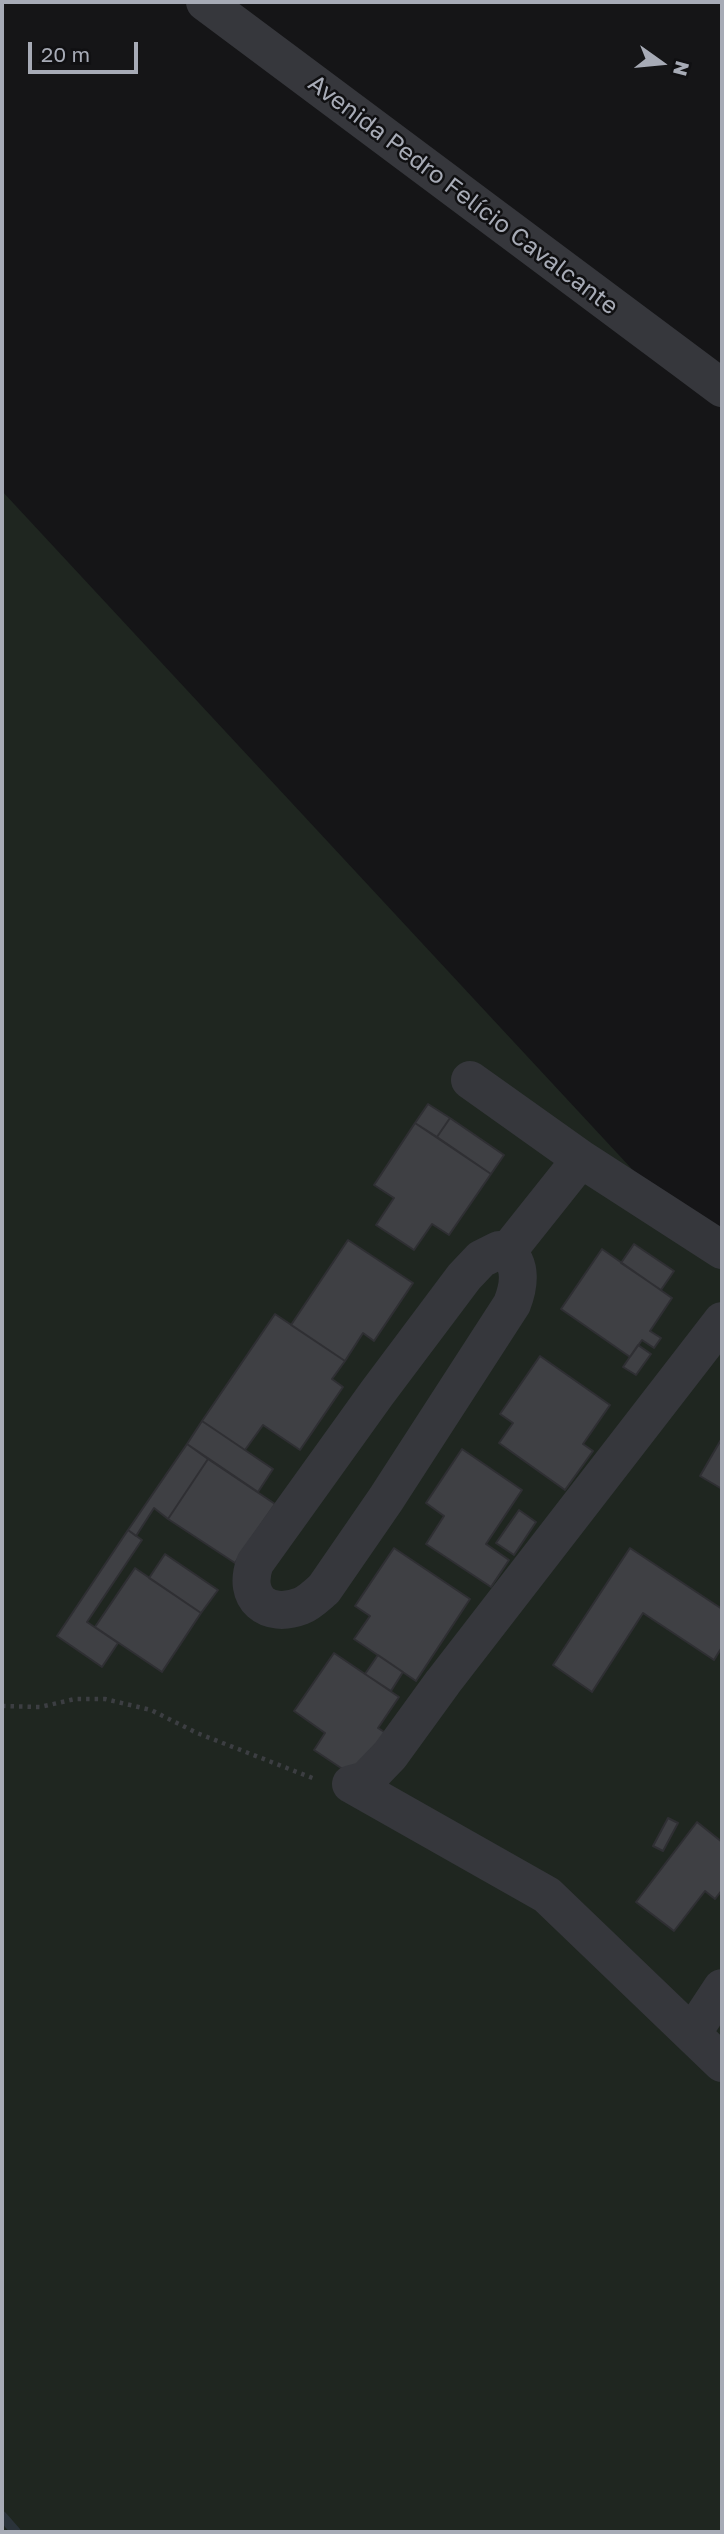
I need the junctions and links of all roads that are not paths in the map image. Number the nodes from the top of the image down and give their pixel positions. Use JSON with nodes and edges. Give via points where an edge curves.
{"nodes":[{"id":1,"x":205,"y":2,"type":"edge"},
{"id":2,"x":722,"y":388,"type":"edge"},
{"id":3,"x":470,"y":1080,"type":"dead end"},
{"id":4,"x":581,"y":1159,"type":"junction"},
{"id":5,"x":722,"y":1250,"type":"edge"},
{"id":6,"x":507,"y":1252,"type":"junction"},
{"id":7,"x":722,"y":1321,"type":"edge"},
{"id":8,"x":722,"y":1988,"type":"edge"},
{"id":9,"x":693,"y":2032,"type":"junction"},
{"id":10,"x":722,"y":2063,"type":"edge"}],
"edges":[{"from":1,"to":2,"type":"street","name":"Avenida Pedro Felício Cavalcante"},
{"from":3,"to":4,"type":"street"},
{"from":4,"to":5,"type":"street"},
{"from":4,"to":6,"type":"street"},
{"from":6,"to":6,"type":"street","via":[[491,1253],[473,1267],[288,1515],[251,1573],[253,1594],[260,1603],[288,1610],[304,1605],[324,1589],[512,1304],[518,1273]]},
{"from":7,"to":9,"type":"street","via":[[390,1755],[366,1780],[351,1784],[547,1895]]},
{"from":8,"to":9,"type":"street"},
{"from":9,"to":10,"type":"street"}]}
